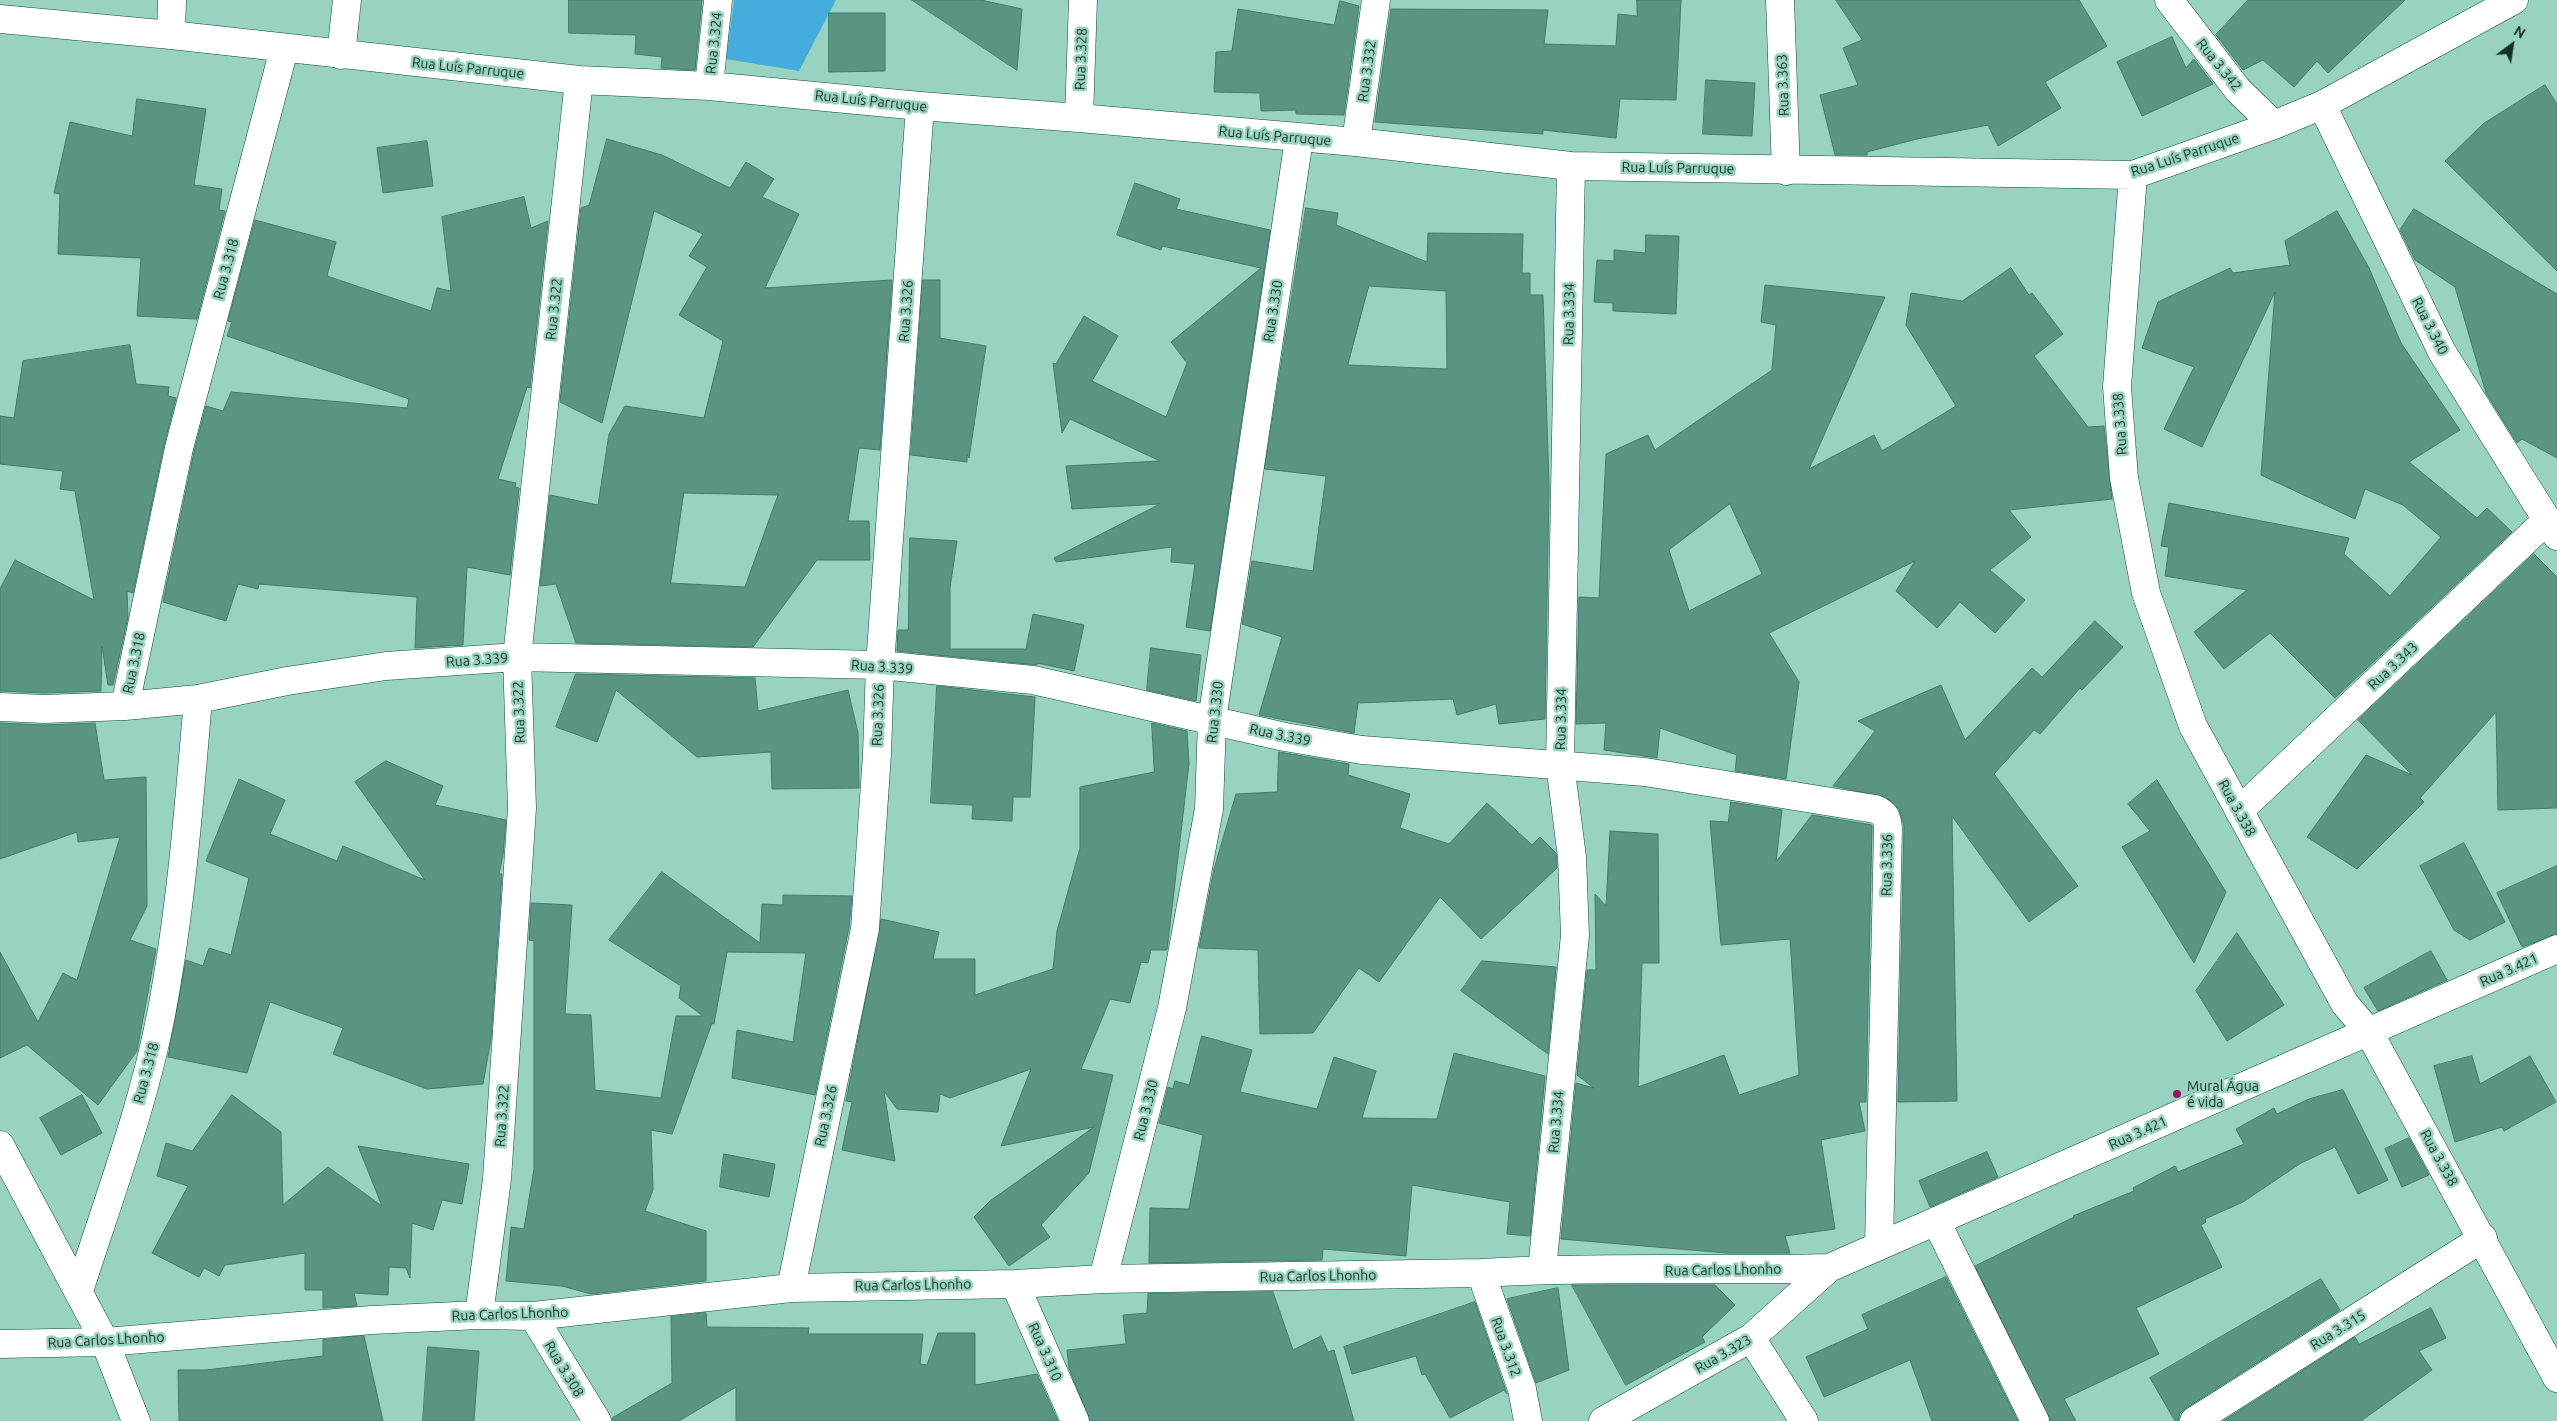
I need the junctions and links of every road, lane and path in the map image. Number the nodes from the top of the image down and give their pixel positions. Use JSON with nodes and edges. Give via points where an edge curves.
{"nodes":[{"id":1,"x":172,"y":0,"type":"edge"},
{"id":2,"x":347,"y":0,"type":"edge"},
{"id":3,"x":718,"y":0,"type":"edge"},
{"id":4,"x":1083,"y":0,"type":"edge"},
{"id":5,"x":1376,"y":0,"type":"edge"},
{"id":6,"x":1780,"y":0,"type":"edge"},
{"id":7,"x":2169,"y":0,"type":"edge"},
{"id":8,"x":2514,"y":0,"type":"edge"},
{"id":9,"x":0,"y":18,"type":"edge"},
{"id":10,"x":171,"y":35,"type":"junction"},
{"id":11,"x":284,"y":48,"type":"junction"},
{"id":12,"x":341,"y":55,"type":"junction"},
{"id":13,"x":579,"y":80,"type":"junction"},
{"id":14,"x":709,"y":86,"type":"junction"},
{"id":15,"x":2322,"y":105,"type":"junction"},
{"id":16,"x":920,"y":106,"type":"junction"},
{"id":17,"x":1079,"y":118,"type":"junction"},
{"id":18,"x":2274,"y":125,"type":"junction"},
{"id":19,"x":1299,"y":138,"type":"junction"},
{"id":20,"x":1356,"y":142,"type":"junction"},
{"id":21,"x":1571,"y":166,"type":"junction"},
{"id":22,"x":1786,"y":171,"type":"junction"},
{"id":23,"x":2133,"y":175,"type":"junction"},
{"id":24,"x":2552,"y":528,"type":"edge"},
{"id":25,"x":517,"y":657,"type":"junction"},
{"id":26,"x":880,"y":665,"type":"junction"},
{"id":27,"x":198,"y":699,"type":"junction"},
{"id":28,"x":125,"y":706,"type":"junction"},
{"id":29,"x":0,"y":707,"type":"edge"},
{"id":30,"x":1212,"y":720,"type":"junction"},
{"id":31,"x":1560,"y":764,"type":"junction"},
{"id":32,"x":2239,"y":811,"type":"junction"},
{"id":33,"x":2557,"y":949,"type":"edge"},
{"id":34,"x":2369,"y":1032,"type":"junction"},
{"id":35,"x":0,"y":1145,"type":"edge"},
{"id":36,"x":1936,"y":1221,"type":"junction"},
{"id":37,"x":2483,"y":1238,"type":"junction"},
{"id":38,"x":1879,"y":1246,"type":"junction"},
{"id":39,"x":1829,"y":1268,"type":"junction"},
{"id":40,"x":1542,"y":1270,"type":"junction"},
{"id":41,"x":1481,"y":1274,"type":"junction"},
{"id":42,"x":1103,"y":1279,"type":"junction"},
{"id":43,"x":1015,"y":1284,"type":"junction"},
{"id":44,"x":791,"y":1288,"type":"junction"},
{"id":45,"x":79,"y":1291,"type":"junction"},
{"id":46,"x":479,"y":1314,"type":"junction"},
{"id":47,"x":533,"y":1316,"type":"junction"},
{"id":48,"x":2547,"y":1335,"type":"edge"},
{"id":49,"x":1751,"y":1338,"type":"junction"},
{"id":50,"x":105,"y":1342,"type":"junction"},
{"id":51,"x":0,"y":1344,"type":"edge"},
{"id":52,"x":2557,"y":1378,"type":"edge"},
{"id":53,"x":136,"y":1421,"type":"edge"},
{"id":54,"x":597,"y":1421,"type":"edge"},
{"id":55,"x":1075,"y":1421,"type":"edge"},
{"id":56,"x":1528,"y":1421,"type":"edge"},
{"id":57,"x":1603,"y":1421,"type":"edge"},
{"id":58,"x":1804,"y":1421,"type":"edge"},
{"id":59,"x":2035,"y":1421,"type":"edge"},
{"id":60,"x":2194,"y":1421,"type":"edge"}],
"edges":[{"from":1,"to":10,"type":"street"},
{"from":2,"to":12,"type":"street"},
{"from":3,"to":14,"type":"street","name":"Rua 3.324"},
{"from":4,"to":17,"type":"street","name":"Rua 3.328"},
{"from":5,"to":20,"type":"street","name":"Rua 3.332"},
{"from":6,"to":22,"type":"street","name":"Rua 3.363"},
{"from":7,"to":18,"type":"street","name":"Rua 3.342","via":[[2238,90]]},
{"from":8,"to":15,"type":"street","name":"Rua Luís Parruque"},
{"from":9,"to":10,"type":"street","name":"Rua Luís Parruque"},
{"from":10,"to":11,"type":"street","name":"Rua Luís Parruque"},
{"from":11,"to":12,"type":"street","name":"Rua Luís Parruque"},
{"from":11,"to":28,"type":"street","name":"Rua 3.318","via":[[179,448]]},
{"from":12,"to":13,"type":"street","name":"Rua Luís Parruque"},
{"from":13,"to":14,"type":"street","name":"Rua Luís Parruque"},
{"from":13,"to":25,"type":"street","name":"Rua 3.322"},
{"from":14,"to":16,"type":"street","name":"Rua Luís Parruque"},
{"from":15,"to":18,"type":"street","name":"Rua Luís Parruque"},
{"from":15,"to":24,"type":"street","name":"Rua 3.340","via":[[2442,352]]},
{"from":16,"to":17,"type":"street","name":"Rua Luís Parruque"},
{"from":16,"to":26,"type":"street","name":"Rua 3.326"},
{"from":17,"to":19,"type":"street","name":"Rua Luís Parruque"},
{"from":18,"to":23,"type":"street","name":"Rua Luís Parruque"},
{"from":19,"to":20,"type":"street","name":"Rua Luís Parruque"},
{"from":19,"to":30,"type":"street","name":"Rua 3.330"},
{"from":20,"to":21,"type":"street","name":"Rua Luís Parruque"},
{"from":21,"to":22,"type":"street","name":"Rua Luís Parruque"},
{"from":21,"to":31,"type":"street","name":"Rua 3.334"},
{"from":22,"to":23,"type":"street","name":"Rua Luís Parruque"},
{"from":23,"to":32,"type":"street","name":"Rua 3.338","via":[[2117,386],[2124,478],[2146,593],[2192,726]]},
{"from":24,"to":32,"type":"street","name":"Rua 3.343"},
{"from":25,"to":26,"type":"street","name":"Rua 3.339"},
{"from":25,"to":27,"type":"street","name":"Rua 3.339","via":[[386,666]]},
{"from":25,"to":46,"type":"street","name":"Rua 3.322","via":[[522,808],[498,1179]]},
{"from":26,"to":30,"type":"street","name":"Rua 3.339","via":[[1033,680]]},
{"from":26,"to":44,"type":"street","name":"Rua 3.326","via":[[865,929]]},
{"from":27,"to":28,"type":"street","name":"Rua 3.318"},
{"from":27,"to":45,"type":"street","name":"Rua 3.318","via":[[180,906],[161,1016],[140,1098]]},
{"from":28,"to":29,"type":"street"},
{"from":30,"to":31,"type":"street","name":"Rua 3.339","via":[[1284,737],[1362,750],[1461,760]]},
{"from":30,"to":42,"type":"street","name":"Rua 3.330","via":[[1209,809],[1172,1008]]},
{"from":31,"to":38,"type":"street","name":"Rua 3.336","via":[[1645,772],[1865,808],[1883,812],[1887,818]]},
{"from":31,"to":40,"type":"street","name":"Rua 3.334","via":[[1572,857],[1575,935]]},
{"from":32,"to":34,"type":"street","name":"Rua 3.338","via":[[2345,1004]]},
{"from":33,"to":34,"type":"street","name":"Rua 3.421"},
{"from":34,"to":36,"type":"street","name":"Rua 3.421"},
{"from":34,"to":37,"type":"street","name":"Rua 3.338"},
{"from":35,"to":45,"type":"street"},
{"from":36,"to":38,"type":"street","name":"Rua 3.421"},
{"from":36,"to":59,"type":"street"},
{"from":37,"to":48,"type":"street","name":"Rua 3.338"},
{"from":37,"to":60,"type":"street","name":"Rua 3.315"},
{"from":38,"to":39,"type":"street","name":"Rua 3.421"},
{"from":39,"to":40,"type":"street","name":"Rua Carlos Lhonho"},
{"from":39,"to":49,"type":"street","name":"Rua 3.323"},
{"from":40,"to":41,"type":"street","name":"Rua Carlos Lhonho"},
{"from":41,"to":42,"type":"street","name":"Rua Carlos Lhonho"},
{"from":41,"to":56,"type":"street","name":"Rua 3.312","via":[[1522,1388]]},
{"from":42,"to":43,"type":"street","name":"Rua Carlos Lhonho"},
{"from":43,"to":44,"type":"street","name":"Rua Carlos Lhonho"},
{"from":43,"to":55,"type":"street","name":"Rua 3.310"},
{"from":44,"to":47,"type":"street","name":"Rua Carlos Lhonho"},
{"from":45,"to":50,"type":"street"},
{"from":46,"to":47,"type":"street","name":"Rua Carlos Lhonho"},
{"from":46,"to":50,"type":"street","name":"Rua Carlos Lhonho"},
{"from":47,"to":54,"type":"street","name":"Rua 3.308"},
{"from":48,"to":52,"type":"street","name":"Rua 3.338"},
{"from":49,"to":57,"type":"street","name":"Rua 3.323"},
{"from":49,"to":58,"type":"street"},
{"from":50,"to":51,"type":"street","name":"Rua Carlos Lhonho"},
{"from":50,"to":53,"type":"street"}]}
